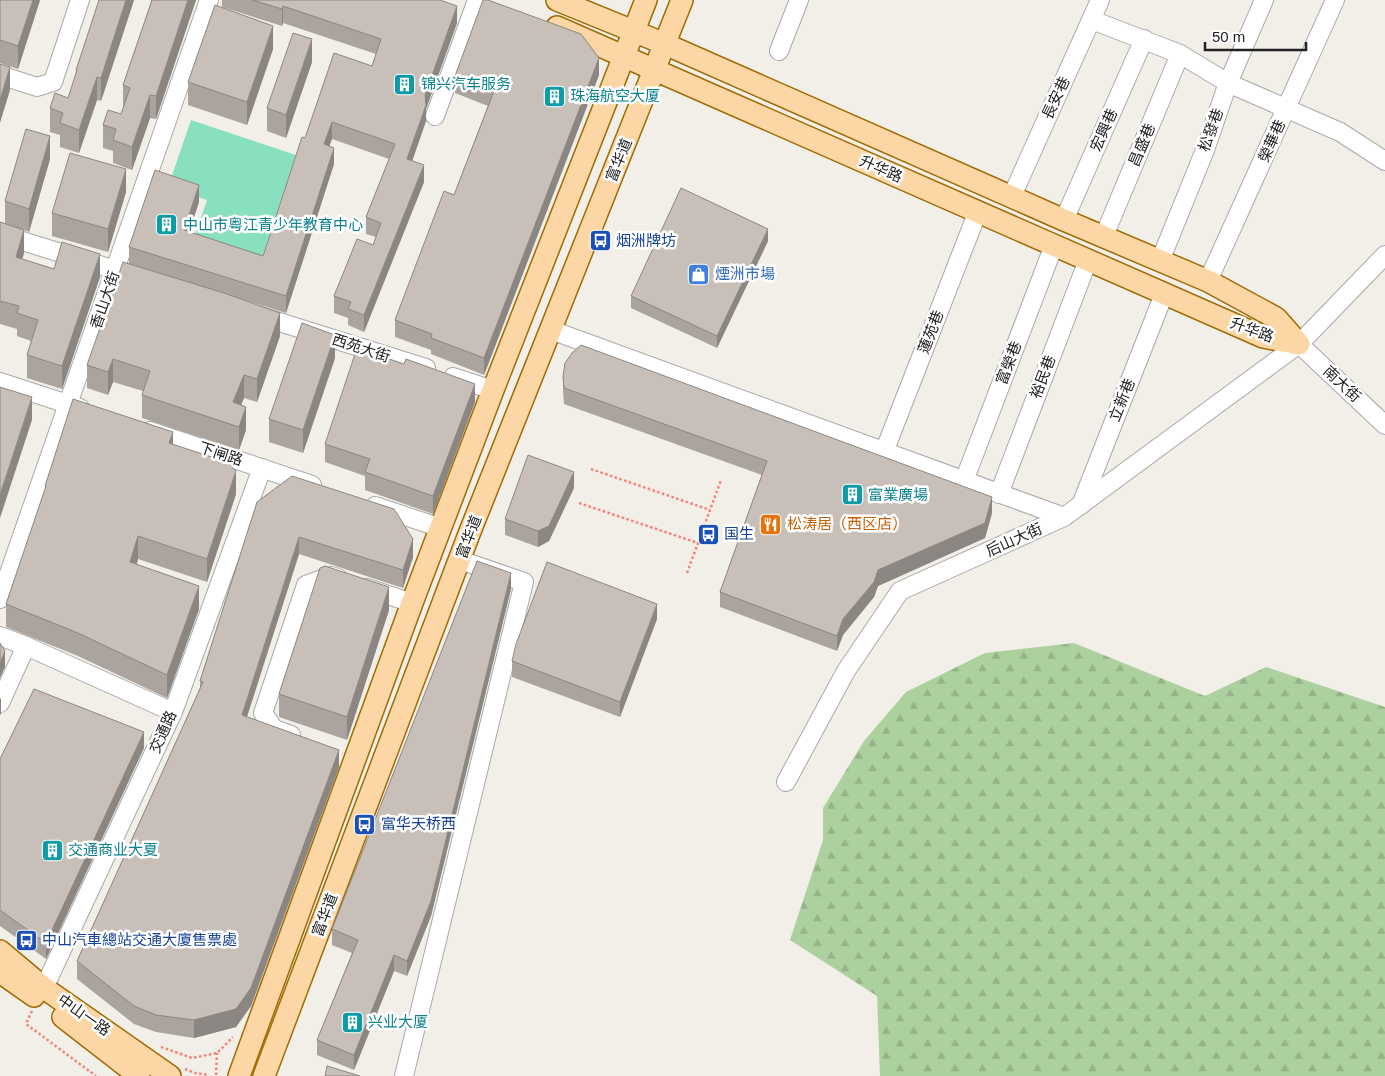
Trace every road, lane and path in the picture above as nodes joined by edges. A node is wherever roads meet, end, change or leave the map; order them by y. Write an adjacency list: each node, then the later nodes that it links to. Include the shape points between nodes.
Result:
1 (80, 0): 21 (street, via 53,82 37,87)
2 (209, 0): 35 (street, 香山大街)
3 (477, 0): 24 (street)
4 (557, 0): 14 (main road, 升华路)
5 (638, 0): 14 (street)
6 (646, 0): 14 (main road, 富华道)
7 (682, 0): 16 (main road, 富华道)
8 (800, 0): 17 (street)
9 (1100, 0): 12 (street, 長安巷)
10 (1264, 0): 22 (street, 松發巷)
11 (1335, 0): 23 (street, 榮華巷)
12 (1092, 20): 15 (street); 26 (street, 長安巷)
13 (541, 21): 19 (main road, 升华路)
14 (634, 30): 16 (main road, 升华路); 19 (main road, 富华道)
15 (1144, 39): 18 (street); 28 (street, 宏興巷)
16 (665, 44): 20 (main road, 富华道); 26 (main road, 升华路)
17 (779, 51)
18 (1180, 54): 22 (street); 30 (street, 昌盛巷)
19 (624, 56): 20 (main road, 升华路); 43 (main road, 富华道)
20 (655, 69): 27 (main road, 升华路); 40 (main road, 富华道)
21 (0, 75)
22 (1228, 83): 23 (street); 34 (street, 松發巷)
23 (1286, 108): 25 (street, via 1340,132); 37 (street, 榮華巷)
24 (435, 116)
25 (1385, 161)
26 (1012, 196): 28 (main road, 升华路)
27 (978, 212): 31 (main road, 升华路); 48 (street, 蓮苑巷)
28 (1064, 220): 30 (main road, 升华路)
29 (0, 234): 35 (street)
30 (1104, 236): 34 (main road, 升华路)
31 (1054, 245): 33 (main road, 升华路); 52 (street, 富榮巷)
32 (1385, 255): 41 (street, 后山大街)
33 (1088, 260): 38 (main road, 升华路); 54 (street, 裕民巷)
34 (1160, 260): 37 (main road, 升华路)
35 (115, 270): 36 (street); 44 (street, 香山大街)
36 (143, 279)
37 (1208, 281): 41 (main road, 升华路, via 1276,318)
38 (1164, 294): 41 (main road, 升华路, via 1263,337); 57 (street, 立新巷)
39 (238, 309): 43 (street, 西苑大街)
40 (551, 330): 48 (street); 62 (main road, 富华道)
41 (1298, 344): 46 (street, 南大街); 57 (street, 后山大街)
42 (0, 382): 44 (street)
43 (493, 390): 60 (main road, 富华道)
44 (68, 404): 45 (street); 64 (street, 香山大街)
45 (96, 414)
46 (1385, 425)
47 (133, 426): 49 (street, 下闸路)
48 (884, 452): 52 (street)
49 (262, 468): 53 (street, 下闸路); 69 (street, 交通路)
50 (591, 469): 58 (path)
51 (721, 480): 58 (path)
52 (964, 481): 54 (street)
53 (328, 490)
54 (999, 494): 59 (street)
55 (356, 499): 60 (street)
56 (579, 503): 61 (path)
57 (1080, 506): 59 (street, 后山大街)
58 (710, 510): 61 (path)
59 (1064, 517): 71 (street, 后山大街, via 900,591 846,671)
60 (441, 528): 65 (main road, 富华道)
61 (698, 543): 63 (path)
62 (460, 560): 84 (main road, 富华道); 85 (street, via 524,582)
63 (687, 573)
64 (0, 600)
65 (412, 603): 70 (street, via 331,576 306,585 263,714 274,729); 83 (main road, 富华道, via 347,754)
66 (0, 636): 67 (street)
67 (26, 646): 68 (street); 69 (street)
68 (0, 703)
69 (173, 712): 74 (street, 交通路)
70 (310, 742)
71 (786, 782)
72 (0, 951): 74 (main road, 中山一路)
73 (0, 972): 74 (main road, 中山一路)
74 (41, 993): 78 (path, via 26,1024); 79 (main road, 中山一路); 80 (main road, 中山一路)
75 (236, 1034): 77 (path)
76 (159, 1046): 77 (path, via 192,1058)
77 (217, 1053): 82 (path)
78 (96, 1076)
79 (139, 1076)
80 (170, 1076)
81 (209, 1076): 82 (path)
82 (217, 1076)
83 (239, 1076)
84 (264, 1076)
85 (404, 1076)

